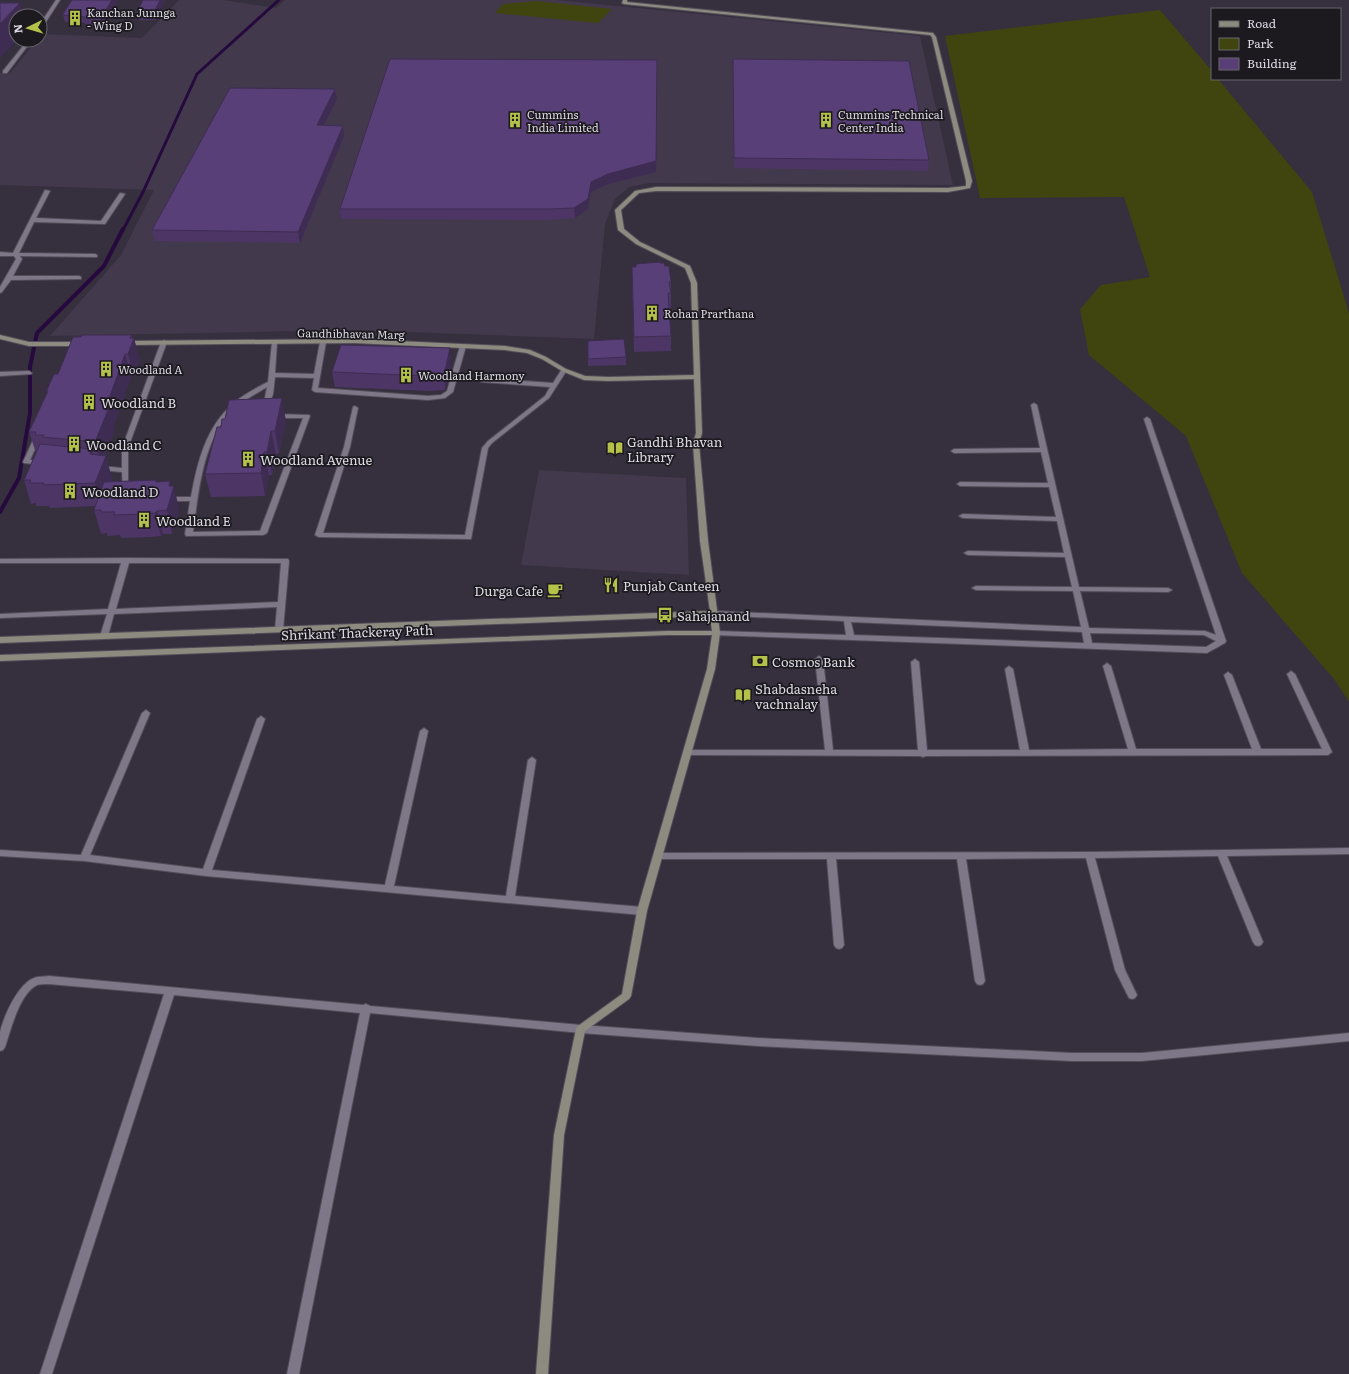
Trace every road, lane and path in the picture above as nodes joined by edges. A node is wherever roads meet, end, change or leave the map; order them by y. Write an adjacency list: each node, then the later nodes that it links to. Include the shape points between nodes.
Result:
1 (58, 0): 3 (street)
2 (624, 2): 29 (street, via 931,34 936,43 970,181 968,187 948,190 656,189 637,192 618,210 621,230 638,243 688,267 694,283)
3 (48, 13)
4 (24, 48): 5 (street)
5 (5, 72)
6 (47, 191): 8 (street)
7 (122, 194): 8 (street, via 103,223)
8 (33, 220): 10 (street)
9 (0, 254): 10 (street)
10 (15, 254): 11 (street); 12 (street, via 19,259)
11 (95, 256)
12 (9, 278): 13 (street); 14 (street)
13 (79, 278)
14 (0, 291)
15 (0, 337): 20 (street, via 29,344)
16 (164, 342): 18 (street, Gandhibhavan Marg); 19 (street, Gandhibhavan Marg); 41 (street, via 125,448)
17 (323, 342): 19 (street, Gandhibhavan Marg); 22 (street, Gandhibhavan Marg); 28 (street)
18 (117, 343)
19 (274, 343): 27 (street)
20 (78, 344): 21 (street); 23 (street)
21 (86, 344)
22 (464, 346): 24 (street, Gandhibhavan Marg, via 528,351); 28 (street, via 450,392 443,397 315,390)
23 (75, 351)
24 (564, 370): 29 (street, Gandhibhavan Marg, via 584,378); 32 (street)
25 (29, 373): 26 (street)
26 (0, 374)
27 (271, 375): 28 (street); 31 (street)
28 (317, 376)
29 (697, 377): 58 (street, via 699,433 696,444 704,541)
30 (481, 380): 32 (street)
31 (270, 383): 45 (street, via 233,406 221,421 208,444); 45 (street, via 264,416 307,416 264,533 188,534)
32 (554, 385): 34 (street, via 547,397 485,448 468,537 319,536 347,446)
33 (1034, 405): 37 (street)
34 (355, 408)
35 (1147, 419): 67 (street)
36 (39, 434): 39 (street, via 26,462)
37 (1044, 450): 38 (street); 43 (street)
38 (954, 451)
39 (49, 464)
40 (94, 468): 41 (street)
41 (124, 470): 44 (street)
42 (960, 484): 43 (street)
43 (1052, 485): 48 (street)
44 (125, 498)
45 (194, 499): 46 (street)
46 (163, 500)
47 (963, 516): 48 (street)
48 (1060, 519): 50 (street)
49 (968, 553): 50 (street)
50 (1069, 555): 54 (street)
51 (126, 560): 52 (street); 56 (street, via 285,561); 57 (street)
52 (0, 561)
53 (976, 588): 54 (street)
54 (1077, 589): 55 (street); 62 (street)
55 (1168, 590)
56 (282, 604): 57 (street); 61 (street)
57 (111, 612): 59 (street); 64 (street)
58 (714, 613): 60 (street); 61 (street, Shrikant Thackeray Path); 63 (street)
59 (0, 616)
60 (847, 619): 62 (street); 65 (street)
61 (279, 630): 64 (street, Shrikant Thackeray Path)
62 (1086, 630): 67 (street, via 1205,633); 68 (street)
63 (716, 633): 65 (street); 69 (street, Shrikant Thackeray Path); 79 (street, via 711,669)
64 (104, 636): 66 (street, Shrikant Thackeray Path)
65 (850, 637): 68 (street)
66 (0, 640)
67 (1222, 641): 68 (street, via 1207,650)
68 (1089, 646)
69 (0, 658)
70 (819, 659): 80 (street)
71 (915, 662): 83 (street)
72 (1107, 666): 81 (street)
73 (1009, 669): 84 (street)
74 (1291, 674): 82 (street, via 1328,752)
75 (1228, 675): 82 (street)
76 (146, 713): 93 (street)
77 (261, 719): 94 (street)
78 (424, 731): 95 (street)
79 (687, 753): 80 (street); 91 (street)
80 (829, 753): 83 (street)
81 (1134, 753): 82 (street); 84 (street)
82 (1258, 753)
83 (923, 754): 84 (street)
84 (1025, 754)
85 (532, 760): 96 (street)
86 (1349, 851): 87 (street)
87 (1221, 852): 90 (street); 98 (street)
88 (0, 853): 93 (street)
89 (961, 855): 90 (street); 92 (street); 100 (street)
90 (1090, 855): 102 (street, via 1120,970)
91 (658, 856): 92 (street); 97 (street)
92 (831, 856): 99 (street)
93 (84, 858): 94 (street)
94 (206, 872): 95 (street)
95 (389, 889): 96 (street)
96 (510, 899): 97 (street)
97 (642, 911): 104 (street, via 626,996)
98 (1258, 942)
99 (839, 945)
100 (980, 981)
101 (170, 992): 103 (street); 106 (street, via 49,980 36,981 25,989 18,1001); 107 (street)
102 (1132, 996)
103 (366, 1008): 104 (street); 108 (street)
104 (582, 1029): 105 (street, via 758,1042 1072,1057 1142,1057); 109 (street, via 559,1135)
105 (1349, 1037)
106 (0, 1046)
107 (46, 1374)
108 (293, 1374)
109 (542, 1374)

